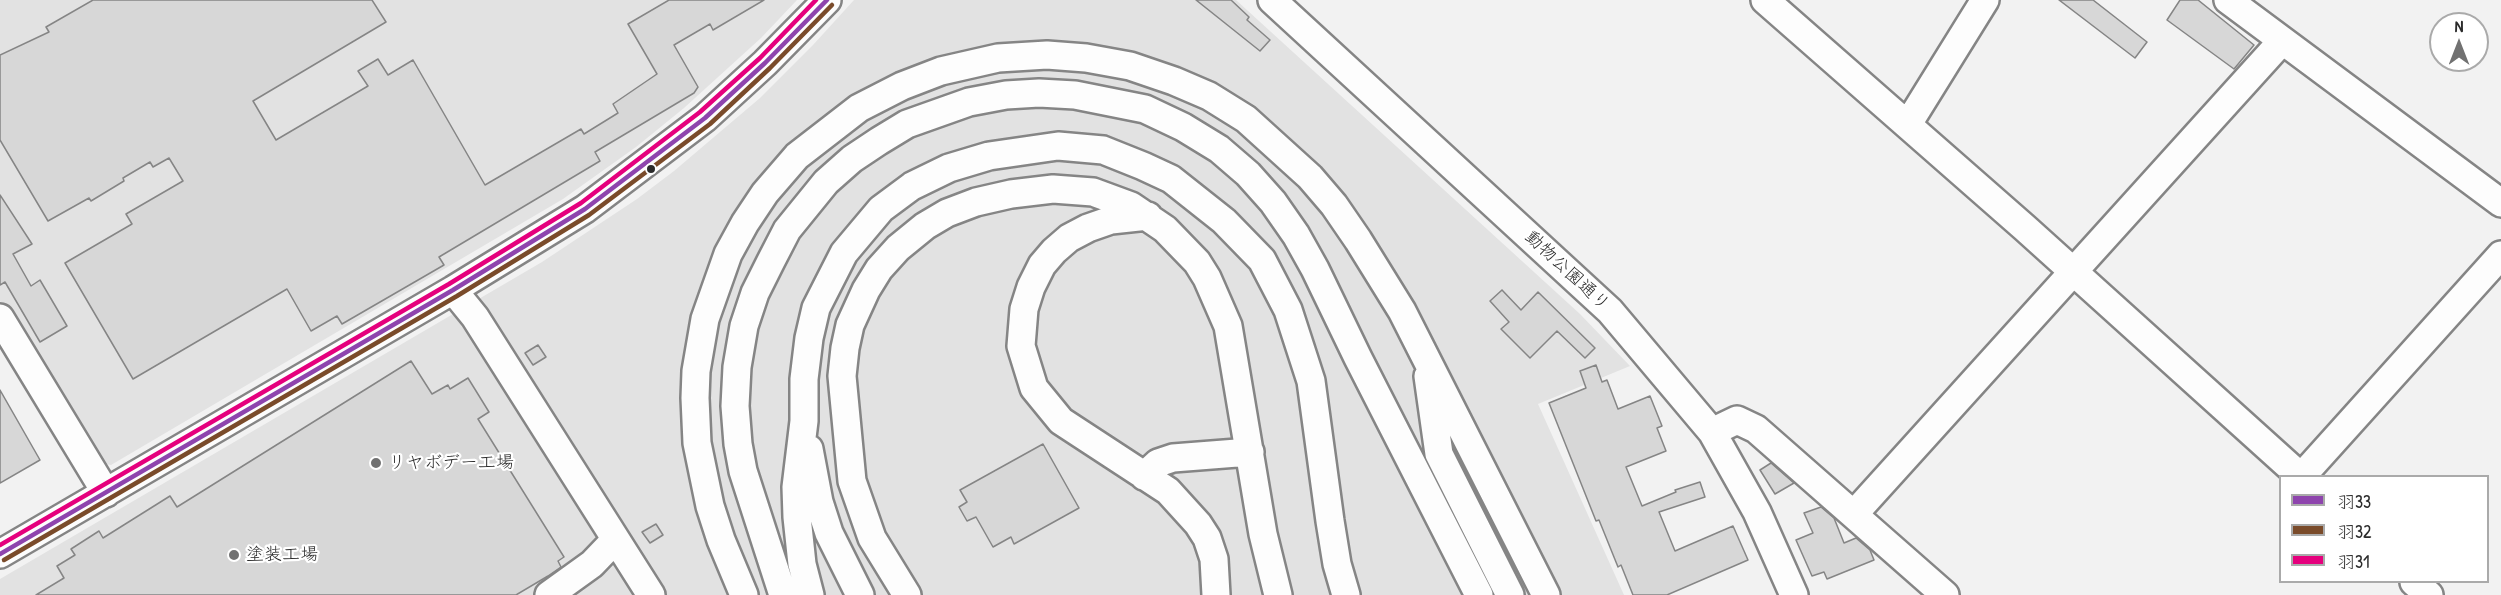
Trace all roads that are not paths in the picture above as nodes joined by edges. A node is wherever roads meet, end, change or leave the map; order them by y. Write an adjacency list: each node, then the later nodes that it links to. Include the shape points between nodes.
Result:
1 (827, 0): 12 (street, via 765,63 670,147 585,209)
2 (1272, 0): 16 (street, 動物公園通り, via 1610,311)
3 (1765, 0): 7 (street)
4 (1985, 0): 7 (street)
5 (2228, 0): 6 (street)
6 (2282, 41): 8 (street); 11 (street)
7 (1908, 124): 11 (street)
8 (2501, 203)
9 (1148, 216): 17 (street, via 1197,262 1222,310 1235,358); 20 (street, via 1111,220 1088,228 1053,251 1030,287 1022,346 1034,388 1053,413 1080,436); 32 (street, via 1112,198 1075,189 1033,190 976,202 947,213 912,236 879,269 850,325 844,348 843,396 852,481 865,522)
10 (2501, 255): 19 (street)
11 (2074, 273): 18 (street); 22 (street)
12 (453, 290): 21 (street); 23 (street, via 475,317)
13 (0, 318): 21 (street)
14 (1425, 354): 28 (street, via 1380,273 1334,205 1276,145 1246,119 1209,96 1130,66 1086,58 998,58 941,71 859,108 797,156 745,223 715,287 696,371 697,443 710,506); 37 (street, via 1439,454); 38 (street)
15 (804, 421): 30 (street, via 796,488 802,564); 31 (street, via 819,502 829,533); 35 (street, via 804,380 816,308 844,253 881,209 912,186 949,168 989,156 1058,146 1103,150 1152,170 1198,199 1242,237 1277,285 1311,381 1337,564)
16 (1712, 432): 22 (street, via 1737,420 1756,429); 39 (street, 動物公園通り, via 1756,512)
17 (1250, 452): 20 (street, via 1166,459); 34 (street)
18 (2299, 475)
19 (2303, 475)
20 (1144, 476): 33 (street, via 1183,505 1208,538 1214,559)
21 (106, 493): 24 (street)
22 (1854, 514): 40 (street)
23 (615, 540): 26 (street, via 592,564); 27 (street)
24 (0, 554)
25 (2415, 583): 41 (street)
26 (549, 595)
27 (651, 595)
28 (744, 595)
29 (783, 595): 36 (street, via 743,471 735,406 744,326 771,261 787,230 811,199 852,159 879,141 907,124 969,102 1039,93 1075,95 1145,109 1183,126 1219,149 1273,202 1315,269)
30 (810, 595)
31 (860, 595)
32 (907, 595)
33 (1216, 595)
34 (1278, 595)
35 (1346, 595)
36 (1479, 595)
37 (1510, 595)
38 (1546, 595)
39 (1794, 595)
40 (1945, 595)
41 (2429, 595)

